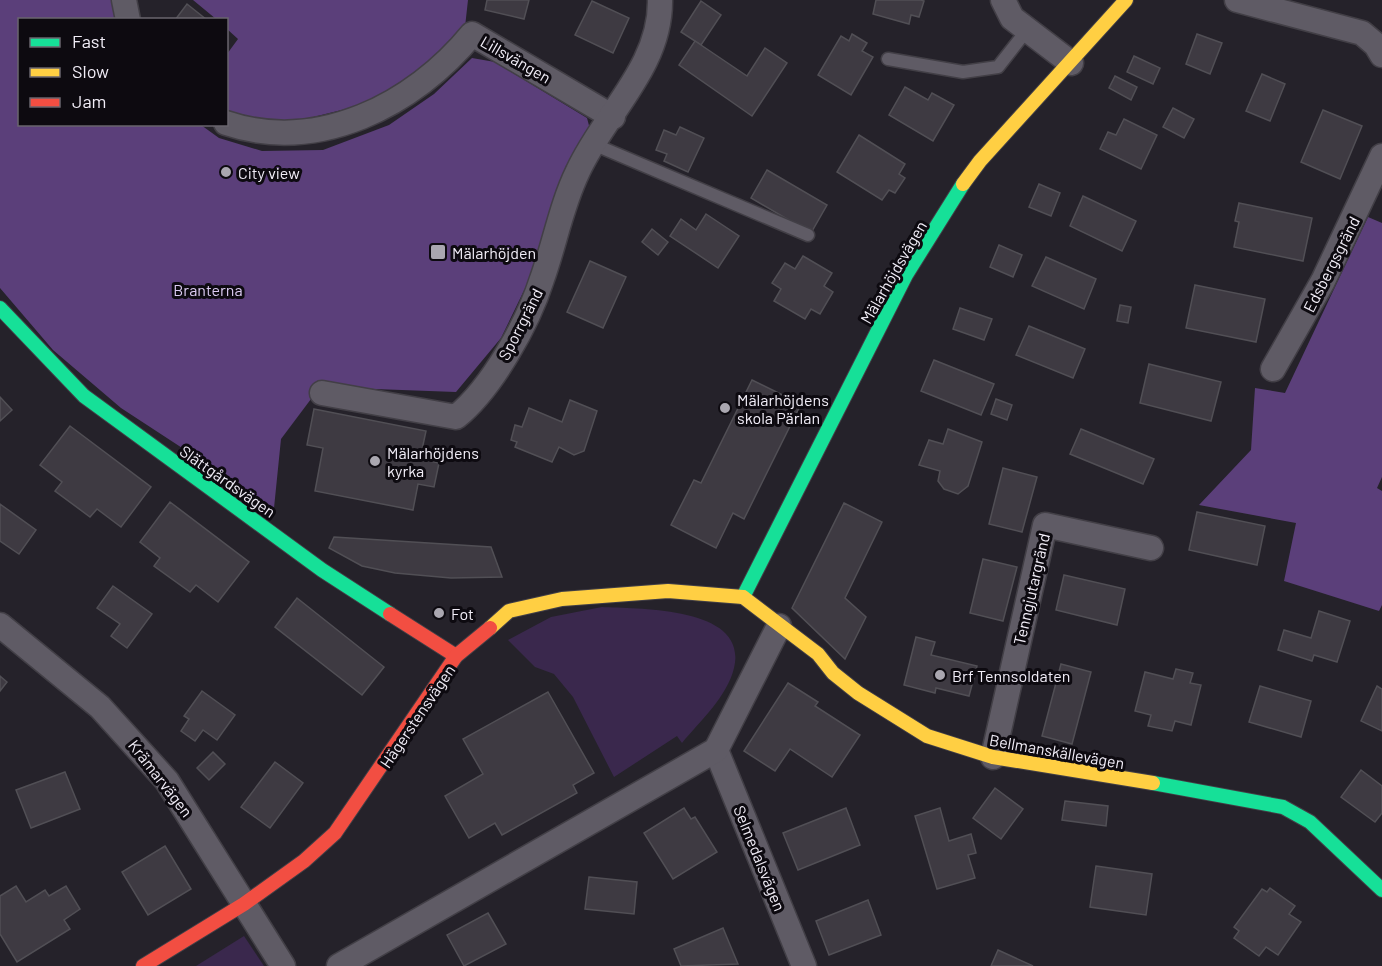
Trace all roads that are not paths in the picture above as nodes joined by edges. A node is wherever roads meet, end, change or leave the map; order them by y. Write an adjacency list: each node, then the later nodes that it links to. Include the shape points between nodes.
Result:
1 (124, 0): 6 (street)
2 (660, 0): 11 (street, Sporrgränd, via 659,20 643,65)
3 (1003, 0): 7 (street, via 1012,18)
4 (1126, 0): 10 (street, Mälarhöjdsvägen)
5 (1237, 0): 8 (street, via 1362,33)
6 (128, 18)
7 (1027, 30): 9 (lane, via 998,67 963,72); 10 (street)
8 (1382, 55)
9 (888, 59)
10 (1071, 63): 20 (street, Mälarhöjdsvägen, via 980,161 906,275)
11 (613, 117): 12 (street, Lillsvängen, via 472,34 428,81 356,119 309,132 277,134); 13 (street, Sporrgränd)
12 (228, 124)
13 (593, 144): 15 (lane); 18 (street, Sporrgränd, via 562,210 528,314 468,407 456,417)
14 (1382, 156): 17 (street, Edsbergsgränd, via 1323,281)
15 (808, 236)
16 (0, 308): 23 (street, Slättgårdsvägen, via 84,396 322,570)
17 (1273, 369)
18 (322, 393)
19 (1151, 548): 25 (street, Tenngjutargränd, via 1045,525)
20 (743, 597): 22 (street, Bellmanskällevägen); 23 (street, Hägerstensvägen, via 668,591 562,599 509,611)
21 (0, 625): 27 (street, Krämarvägen, via 70,680 121,728 186,808)
22 (779, 626): 24 (street); 25 (street, Bellmanskällevägen, via 818,654 833,673 858,693 906,725 954,747)
23 (456, 656): 27 (street, Hägerstensvägen, via 335,833 304,861)
24 (716, 750): 30 (street); 31 (street, Selmedalsvägen)
25 (993, 758): 26 (street, Bellmanskällevägen, via 1283,807 1310,822)
26 (1382, 890)
27 (244, 904): 28 (street, Hägerstensvägen); 29 (street, Krämarvägen)
28 (143, 966)
29 (283, 966)
30 (339, 966)
31 (804, 966)

